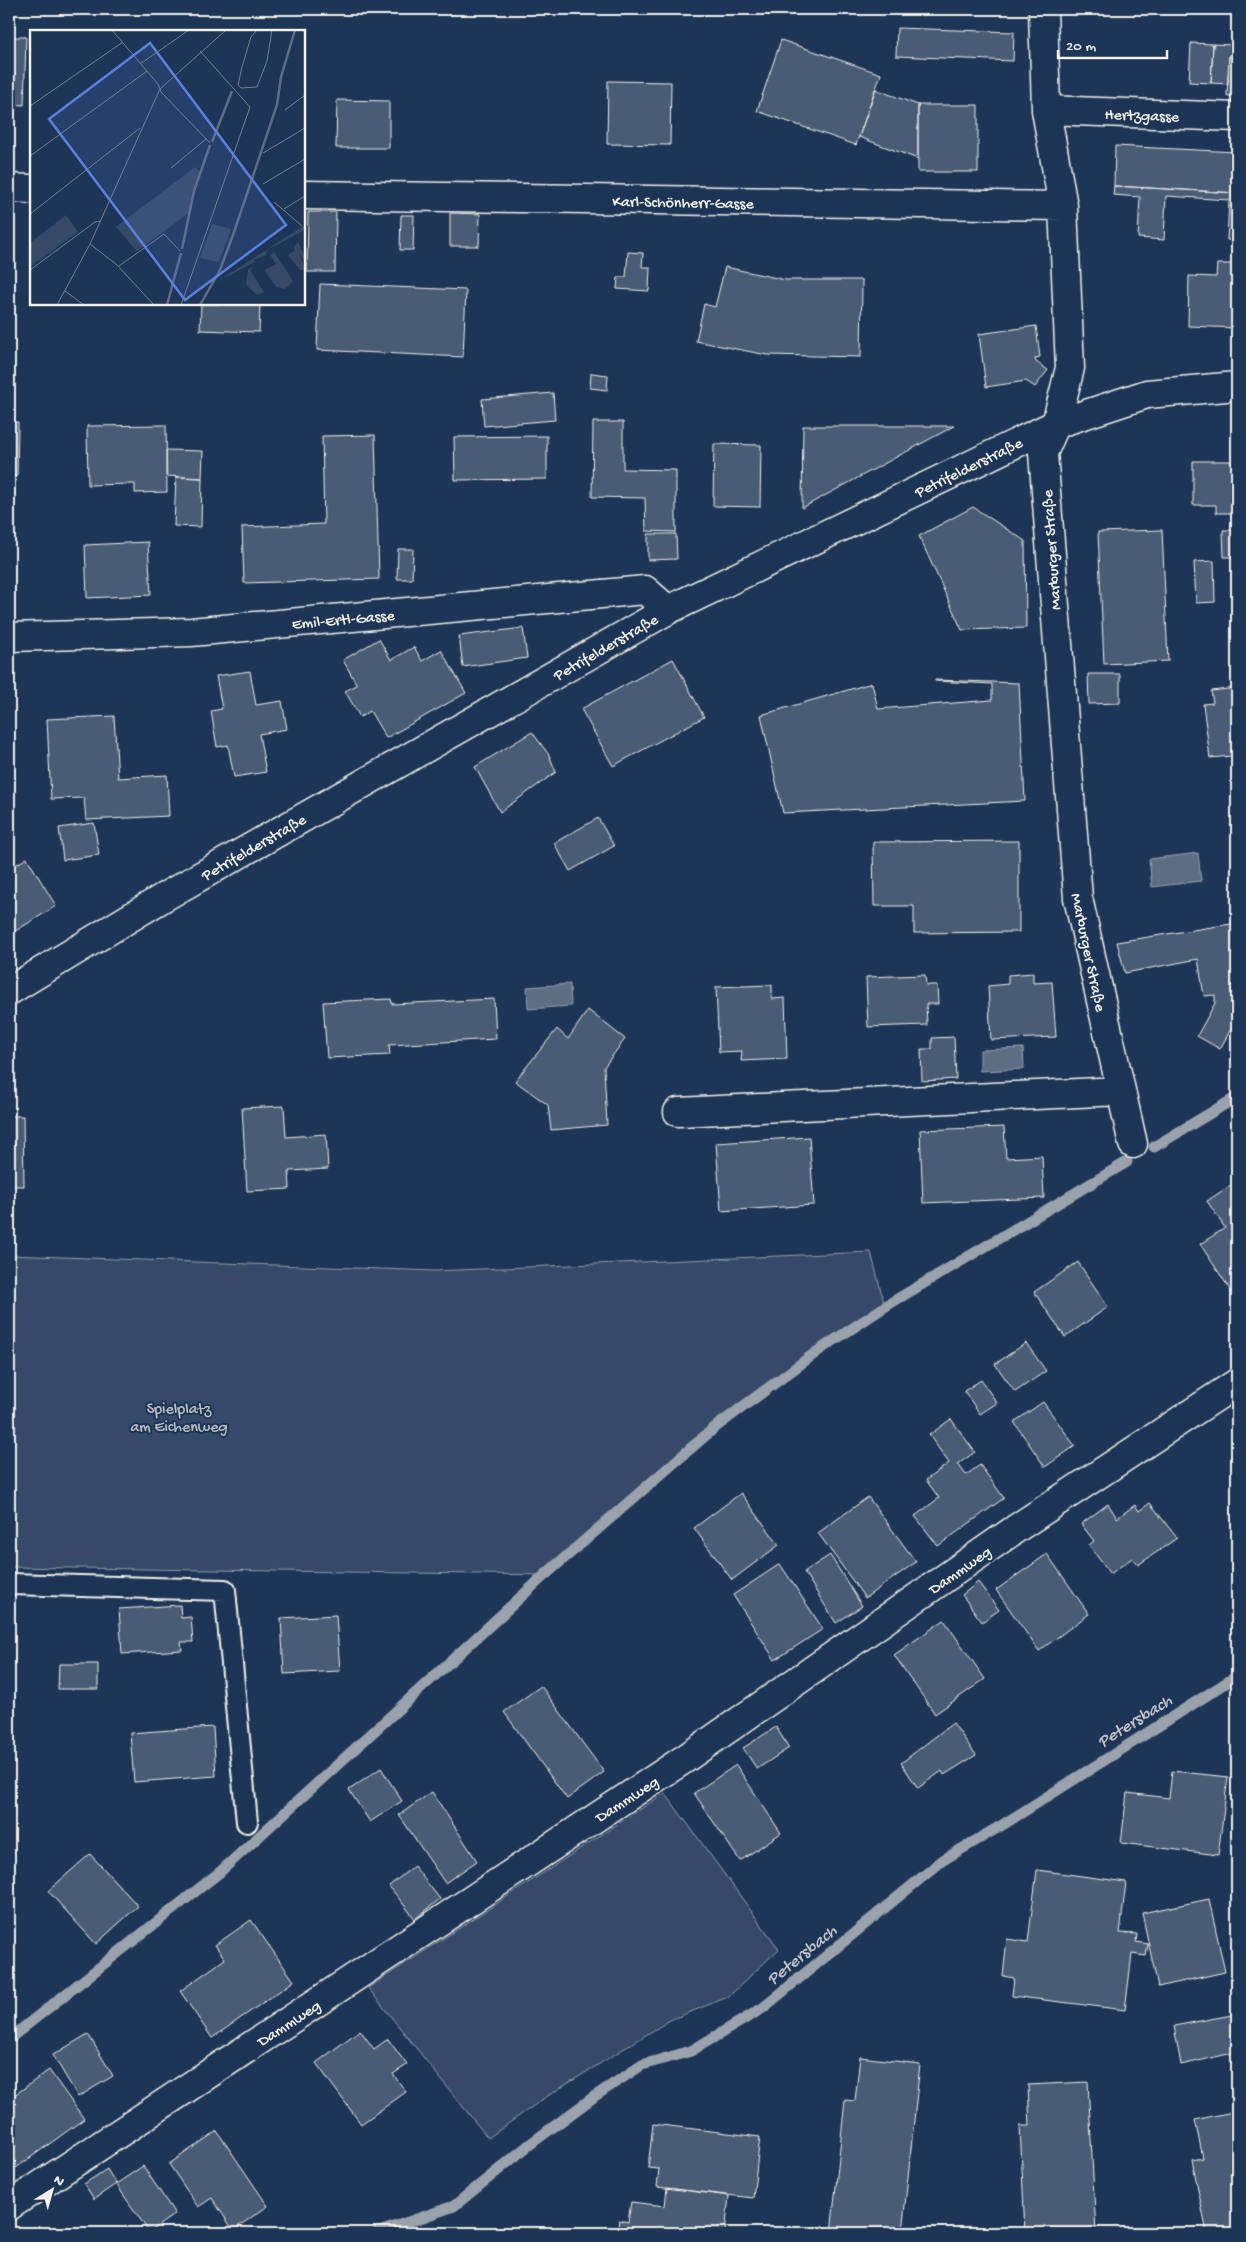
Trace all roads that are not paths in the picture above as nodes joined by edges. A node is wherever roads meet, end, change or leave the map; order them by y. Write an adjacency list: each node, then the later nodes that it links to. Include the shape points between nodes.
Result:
1 (1043, 9): 2 (street, Marburger Straße)
2 (1046, 110): 3 (street, Hertzgasse); 7 (street, Marburger Straße)
3 (1237, 117)
4 (9, 188): 5 (street)
5 (30, 189)
6 (305, 195): 7 (street, Karl-Schönherr-Gasse)
7 (1063, 206): 9 (street, Marburger Straße, via 1070,368)
8 (1237, 386): 9 (street, Petrifelderstraße, via 1147,394)
9 (1056, 424): 10 (street, Petrifelderstraße); 13 (street, Marburger Straße, via 1043,453 1078,898)
10 (668, 610): 11 (street, Emil-Ertl-Gasse, via 645,590 191,632); 12 (street, Petrifelderstraße, via 164,897)
11 (9, 637)
12 (9, 991)
13 (1120, 1091): 14 (street); 15 (street, Marburger Straße)
14 (678, 1112)
15 (1133, 1144)
16 (1237, 1383): 19 (street, Dammweg, via 1018,1528 686,1758)
17 (9, 1584): 18 (lane, via 225,1590)
18 (247, 1822)
19 (9, 2206)

